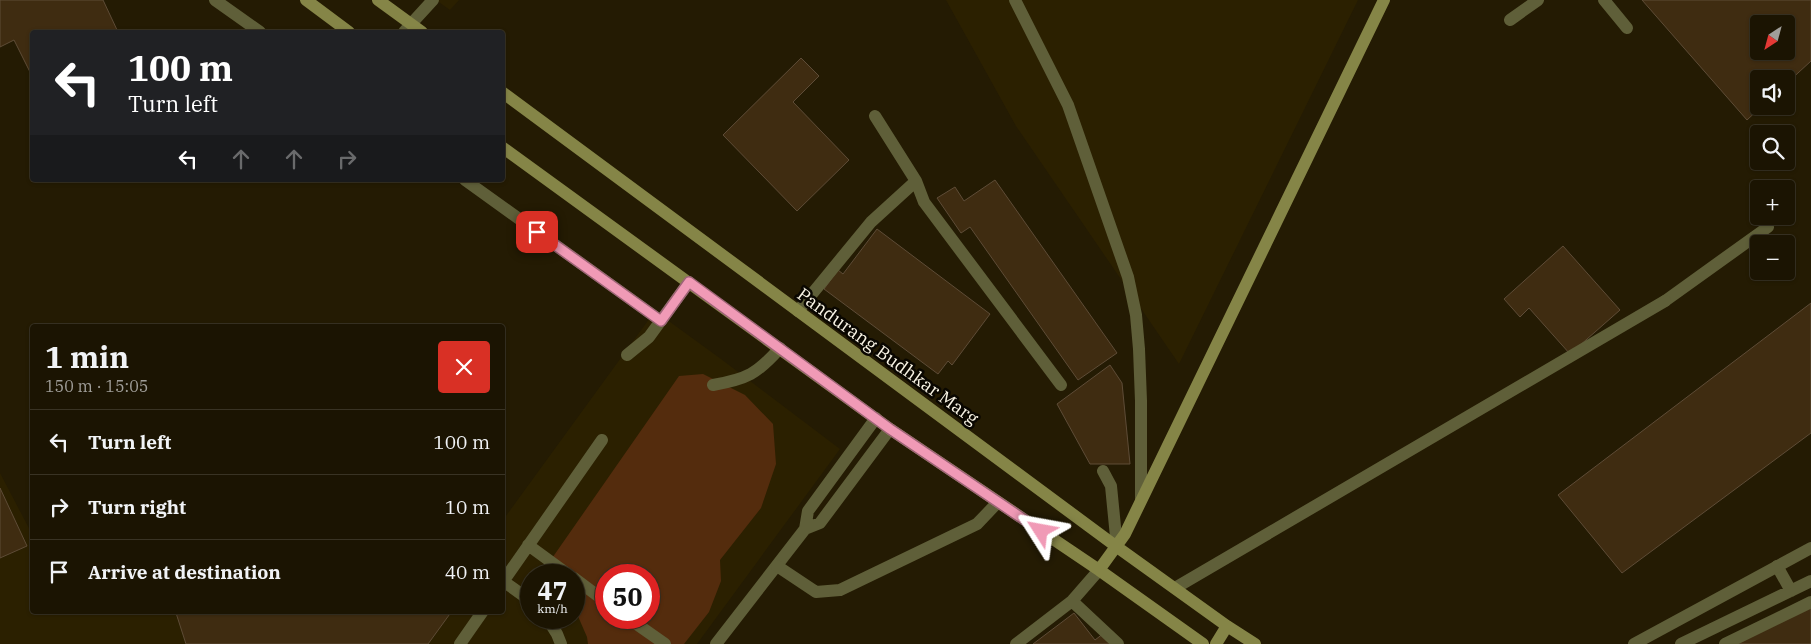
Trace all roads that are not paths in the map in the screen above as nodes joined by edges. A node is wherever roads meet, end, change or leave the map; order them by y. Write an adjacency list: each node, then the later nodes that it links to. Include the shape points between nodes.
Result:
1 (214, 0): 12 (street)
2 (306, 0): 13 (main road)
3 (378, 0): 10 (main road)
4 (432, 0): 10 (street)
5 (1015, 0): 31 (street, via 1068,105 1128,277 1139,349)
6 (1384, 0): 31 (main road)
7 (1538, 0): 9 (street)
8 (1604, 0): 11 (street)
9 (1510, 20)
10 (407, 28)
11 (1627, 28)
12 (257, 30)
13 (346, 30)
14 (505, 94): 21 (main road, Pandurang Budhkar Marg)
15 (875, 116): 17 (street)
16 (505, 150): 20 (main road)
17 (916, 181): 21 (street, via 871,222); 26 (street, via 924,202)
18 (478, 184): 22 (street)
19 (1768, 227): 44 (street, via 1665,301)
20 (689, 282): 22 (street); 23 (main road)
21 (798, 311): 35 (main road, Pandurang Budhkar Marg)
22 (661, 321): 24 (street, via 649,337)
23 (780, 348): 25 (street, via 764,366 749,376); 27 (main road)
24 (627, 355)
25 (713, 385)
26 (1061, 385)
27 (876, 418): 28 (main road); 33 (street, via 808,512)
28 (890, 429): 32 (main road); 33 (street, via 820,523)
29 (602, 440): 34 (street)
30 (1103, 471): 35 (street, via 1111,486)
31 (1141, 499): 35 (main road)
32 (998, 502): 38 (street, via 977,524 840,590 816,592); 40 (main road)
33 (805, 529): 38 (street)
34 (528, 545): 37 (street); 41 (street)
35 (1117, 547): 40 (main road); 44 (main road, Pandurang Budhkar Marg)
36 (1811, 548): 39 (street)
37 (554, 564)
38 (776, 566): 56 (street)
39 (1778, 566): 45 (street); 62 (street)
40 (1099, 570): 47 (street); 59 (main road)
41 (505, 579)
42 (1811, 581): 45 (street)
43 (505, 583): 46 (street)
44 (1175, 588): 50 (main road, Pandurang Budhkar Marg)
45 (1791, 591): 63 (street)
46 (520, 594)
47 (1072, 601): 57 (street); 58 (street)
48 (1811, 602): 64 (street)
49 (481, 614): 53 (street)
50 (1227, 626): 60 (main road); 61 (main road, Pandurang Budhkar Marg)
51 (554, 629): 54 (street)
52 (644, 629): 55 (street)
53 (460, 644)
54 (560, 644)
55 (665, 644)
56 (716, 644)
57 (1016, 644)
58 (1118, 644)
59 (1203, 644)
60 (1216, 644)
61 (1255, 644)
62 (1634, 644)
63 (1681, 644)
64 (1725, 644)

